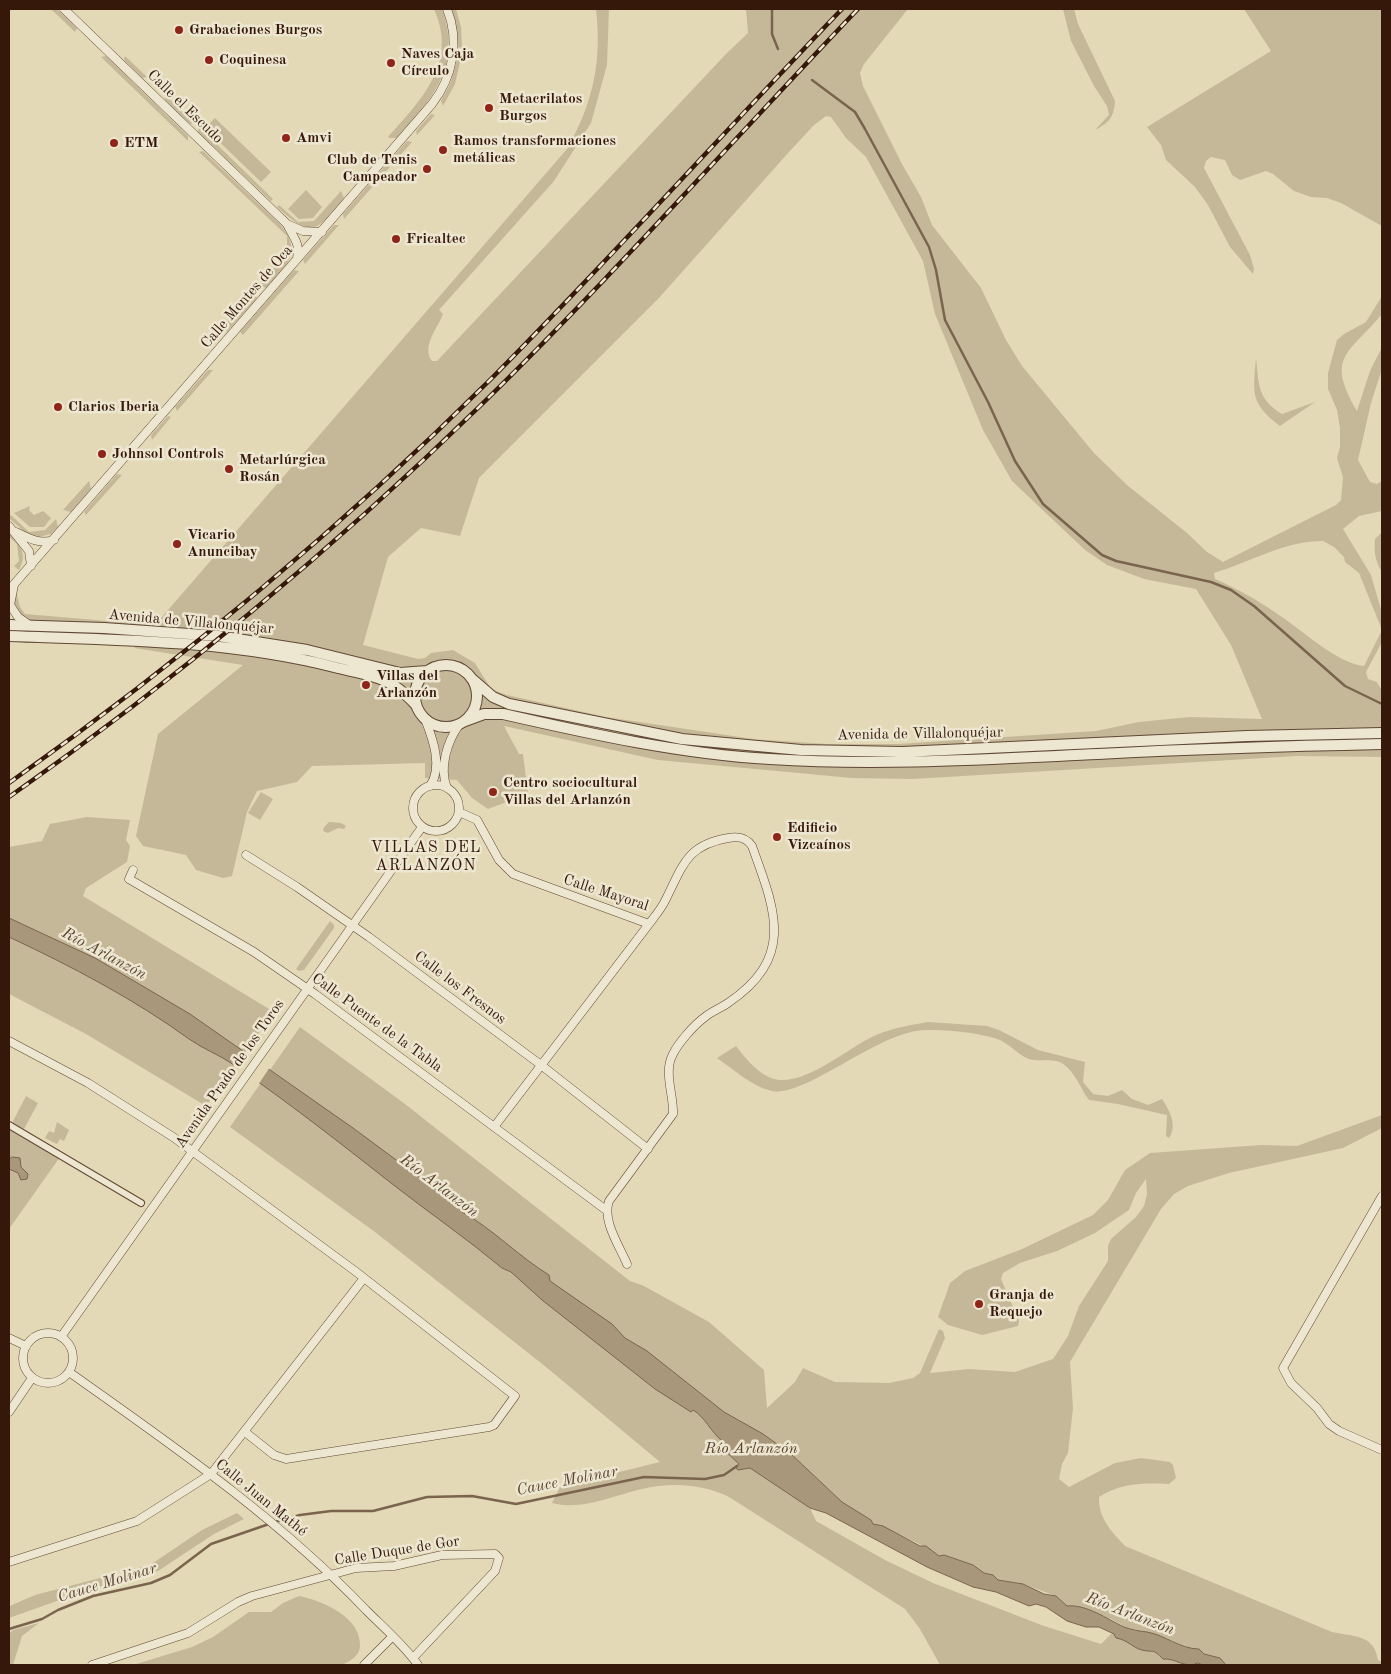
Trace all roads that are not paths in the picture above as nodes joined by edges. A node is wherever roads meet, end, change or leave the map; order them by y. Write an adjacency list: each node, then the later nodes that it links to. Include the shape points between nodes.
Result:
1 (64, 9): 3 (street, Calle el Escudo)
2 (447, 9): 4 (street, Calle Montes de Oca, via 452,26 453,58 442,90 422,118)
3 (287, 224): 4 (street, Calle el Escudo, via 303,231); 5 (street, Calle el Escudo, via 298,244)
4 (322, 232): 5 (street, Calle Montes de Oca)
5 (296, 260): 7 (street, Calle Montes de Oca)
6 (12, 528): 7 (street, via 36,541); 8 (street, via 29,551)
7 (54, 540): 8 (street, Calle Montes de Oca)
8 (31, 566): 9 (street, Calle Montes de Oca)
9 (12, 587): 11 (street, Calle Montes de Oca, via 12,610)
10 (9, 625): 11 (street, Avenida de Villalonquéjar)
11 (32, 626): 13 (street, Avenida de Villalonquéjar, via 227,637 307,650 400,673)
12 (9, 636): 15 (street, Avenida de Villalonquéjar, via 188,645 283,656 386,682)
13 (427, 671): 14 (street, via 455,666); 15 (street, via 416,686)
14 (471, 678): 17 (street, via 477,696 472,714); 18 (street, Avenida de Villalonquéjar, via 492,697 509,704 674,737 784,750 902,752)
15 (416, 705): 16 (street)
16 (425, 719): 17 (street, via 441,727); 20 (street, via 435,750 434,777)
17 (462, 723): 19 (street, Avenida de Villalonquéjar, via 484,714 503,714 711,754 857,763); 21 (street, via 447,748)
18 (1382, 733)
19 (1382, 744)
20 (430, 786): 21 (street); 23 (street, via 418,794 413,807 416,821)
21 (447, 788): 22 (street, via 457,798)
22 (459, 812): 23 (street, via 448,828 434,831); 26 (street, Calle Mayoral, via 477,820 499,860 513,874)
23 (422, 827): 27 (street, Avenida Prado de los Toros)
24 (245, 866): 27 (street, Calle los Fresnos, via 248,857)
25 (133, 870): 28 (street, Calle Puente de la Tabla, via 129,879 237,942)
26 (649, 924): 30 (street); 33 (street, Calle Mayoral, via 665,901 685,860 695,850 714,840 735,837 750,842 772,901 775,924 772,952 748,986 700,1021 673,1054 670,1076 674,1114)
27 (352, 925): 28 (street, Avenida Prado de los Toros); 30 (street, Calle los Fresnos)
28 (307, 989): 32 (street, Calle Puente de la Tabla); 34 (street, Avenida Prado de los Toros)
29 (9, 1041): 34 (street, via 88,1083)
30 (541, 1065): 32 (street); 33 (street, Calle los Fresnos)
31 (9, 1125): 36 (street)
32 (494, 1127): 37 (street, Calle Puente de la Tabla)
33 (648, 1149): 37 (street, Calle Mayoral, via 609,1201)
34 (192, 1152): 39 (street); 40 (street, Avenida Prado de los Toros)
35 (1382, 1196): 47 (street, via 1283,1368 1291,1384 1318,1408 1329,1424)
36 (140, 1203)
37 (606, 1210): 38 (street)
38 (627, 1264)
39 (364, 1278): 46 (street); 46 (street, via 514,1394 494,1425 286,1459 274,1455)
40 (61, 1337): 42 (street, via 44,1334 33,1338); 43 (street, via 73,1357)
41 (9, 1338): 42 (street)
42 (26, 1346): 44 (street, via 24,1367)
43 (69, 1372): 44 (street, via 63,1378 48,1383); 48 (street, Calle Juan Mathé)
44 (32, 1378): 45 (street)
45 (9, 1412)
46 (244, 1432): 48 (street)
47 (1382, 1450)
48 (211, 1474): 49 (street, via 137,1521); 50 (street, Calle Juan Mathé)
49 (9, 1562)
50 (331, 1575): 51 (street, Calle Juan Mathé); 52 (street, Calle Duque de Gor, via 442,1555 489,1554 499,1558 495,1571); 53 (street, Calle Duque de Gor, via 252,1596 188,1633)
51 (392, 1637): 52 (street, Calle Juan Mathé); 54 (street)
52 (416, 1662)
53 (92, 1665)
54 (364, 1665)

